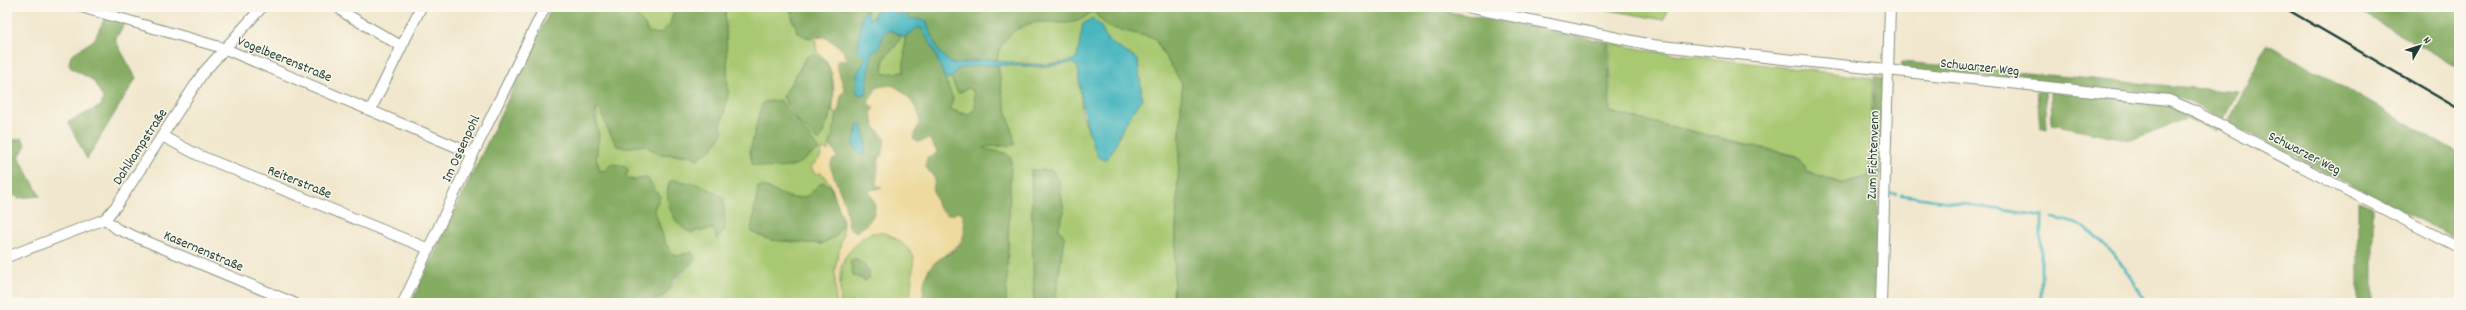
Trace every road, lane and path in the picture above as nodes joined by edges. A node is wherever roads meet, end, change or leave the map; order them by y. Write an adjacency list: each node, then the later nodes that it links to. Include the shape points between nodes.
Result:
1 (80, 7): 9 (street, Vogelbeerenstraße)
2 (262, 7): 9 (street, Dahlkampstraße)
3 (338, 7): 8 (street)
4 (421, 7): 8 (street)
5 (545, 7): 13 (street, Im Ossenpohl)
6 (1467, 7): 10 (street, Schwarzer Weg, via 1652,45)
7 (1890, 7): 10 (street, Zum Fichtenvenn)
8 (401, 46): 11 (street)
9 (223, 48): 11 (street, Vogelbeerenstraße); 12 (street, Dahlkampstraße, via 203,73)
10 (1889, 71): 15 (street, Schwarzer Weg, via 2169,100); 20 (street, Zum Fichtenvenn)
11 (371, 109): 13 (street, Vogelbeerenstraße)
12 (162, 136): 14 (street, Dahlkampstraße, via 117,205); 16 (street, Reiterstraße, via 198,155)
13 (473, 154): 16 (street, Im Ossenpohl)
14 (104, 219): 17 (street, Dahlkampstraße); 18 (street, Kasernenstraße, via 117,229)
15 (2459, 248)
16 (429, 249): 19 (street, Im Ossenpohl)
17 (7, 257)
18 (294, 303)
19 (404, 303)
20 (1881, 303)

